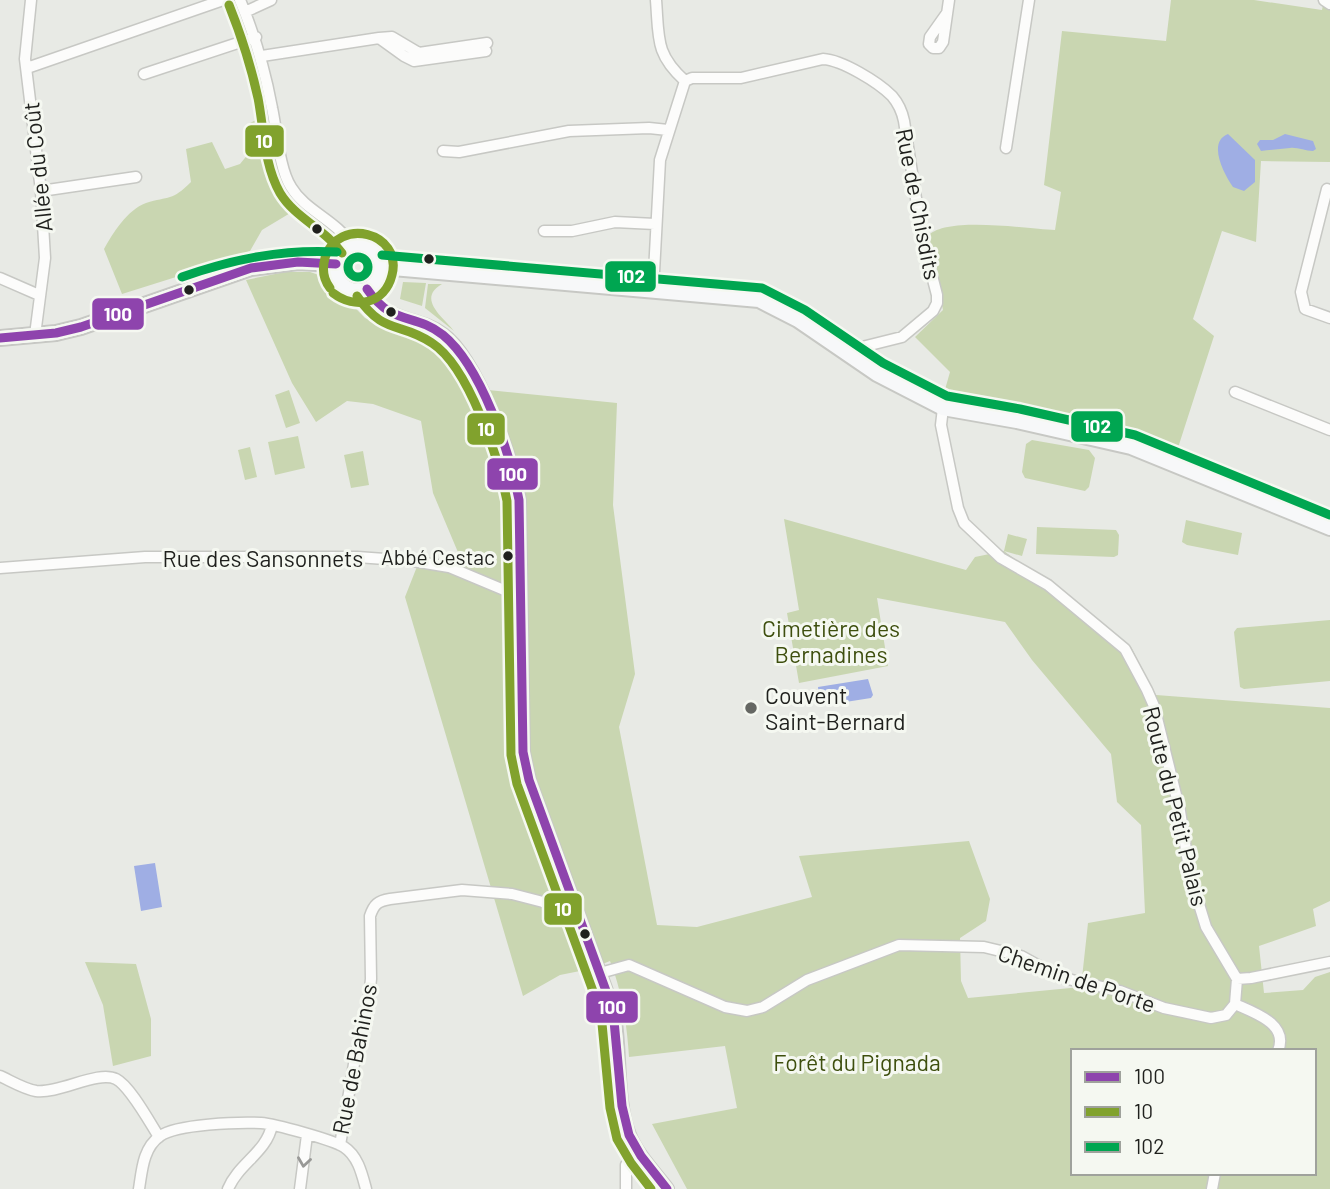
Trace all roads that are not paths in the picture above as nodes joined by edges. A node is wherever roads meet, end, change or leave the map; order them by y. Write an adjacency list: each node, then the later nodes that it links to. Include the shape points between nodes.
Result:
1 (31, 0): 15 (street, Allée du Coût)
2 (223, 0): 15 (street)
3 (240, 0): 10 (street)
4 (271, 0): 10 (street)
5 (656, 0): 17 (street, via 659,47)
6 (949, 0): 11 (street)
7 (1029, 0): 19 (street)
8 (1324, 0): 9 (street)
9 (1330, 4)
10 (245, 12): 12 (street)
11 (947, 13)
12 (256, 37): 14 (street); 16 (street)
13 (487, 47): 14 (street, via 414,61 379,38)
14 (262, 57): 26 (street, via 290,187 345,233)
15 (27, 68): 23 (street, Allée du Coût)
16 (144, 74)
17 (685, 80): 18 (street); 36 (street, Rue de Chisdits, via 741,78 832,60 885,89 898,104 937,303 902,337 866,346)
18 (668, 130): 20 (street, via 569,131); 24 (street, via 660,160)
19 (1006, 148)
20 (443, 151)
21 (136, 177): 23 (street)
22 (1326, 189): 33 (street, via 1301,292 1305,309)
23 (41, 191): 32 (street, Allée du Coût, via 45,258)
24 (655, 224): 25 (street, via 615,222 572,231); 31 (street)
25 (544, 231)
26 (352, 246): 27 (main road, via 341,252); 28 (main road, via 372,249)
27 (336, 264): 30 (main road, via 341,283 353,290); 34 (main road, via 298,262 251,268 81,327)
28 (381, 267): 30 (main road, via 377,280); 31 (main road)
29 (0, 278): 32 (street)
30 (367, 289): 42 (street, via 383,311 443,335 471,369 517,487)
31 (653, 290): 36 (main road, via 759,300)
32 (39, 295): 34 (street, Allée du Coût)
33 (1330, 318)
34 (35, 335): 35 (main road)
35 (0, 338)
36 (850, 356): 38 (main road)
37 (1235, 392): 39 (street)
38 (943, 408): 40 (main road, via 1131,447); 46 (street, Route du Petit Palais, via 941,425 964,523 993,552 1048,585 1125,649 1147,690 1180,811 1189,875 1206,927)
39 (1330, 430)
40 (1330, 528)
41 (0, 568): 42 (street, Rue des Sansonnets, via 145,557 356,557 449,567)
42 (521, 593): 43 (street, via 523,752 529,780)
43 (581, 919): 45 (street); 53 (street, Rue de Bahinos, via 512,894 462,890 379,901 370,916 368,1006)
44 (1330, 962): 46 (street)
45 (600, 972): 47 (street, Chemin de Porte, via 629,965 725,1007 747,1011 763,1007 807,980 898,946 984,947 1021,956 1059,977 1121,991 1164,1008 1211,1018 1226,1015); 54 (street, via 616,1025 624,1116)
46 (1237, 979): 47 (street)
47 (1235, 1004): 48 (street, via 1278,1030)
48 (1279, 1049)
49 (0, 1076): 52 (street, via 35,1091 114,1078)
50 (272, 1125): 51 (street, Rue de Bahinos); 52 (street, Rue de Bahinos, via 180,1128); 56 (street, via 263,1146 241,1167)
51 (307, 1135): 53 (street, Rue de Bahinos); 57 (street, one-way to 57)
52 (159, 1137): 55 (street, via 146,1153)
53 (340, 1145): 58 (street, via 359,1165)
54 (636, 1149): 59 (street, via 626,1165); 60 (street)
55 (139, 1189)
56 (228, 1189)
57 (300, 1189)
58 (366, 1189)
59 (626, 1189)
60 (667, 1189)

